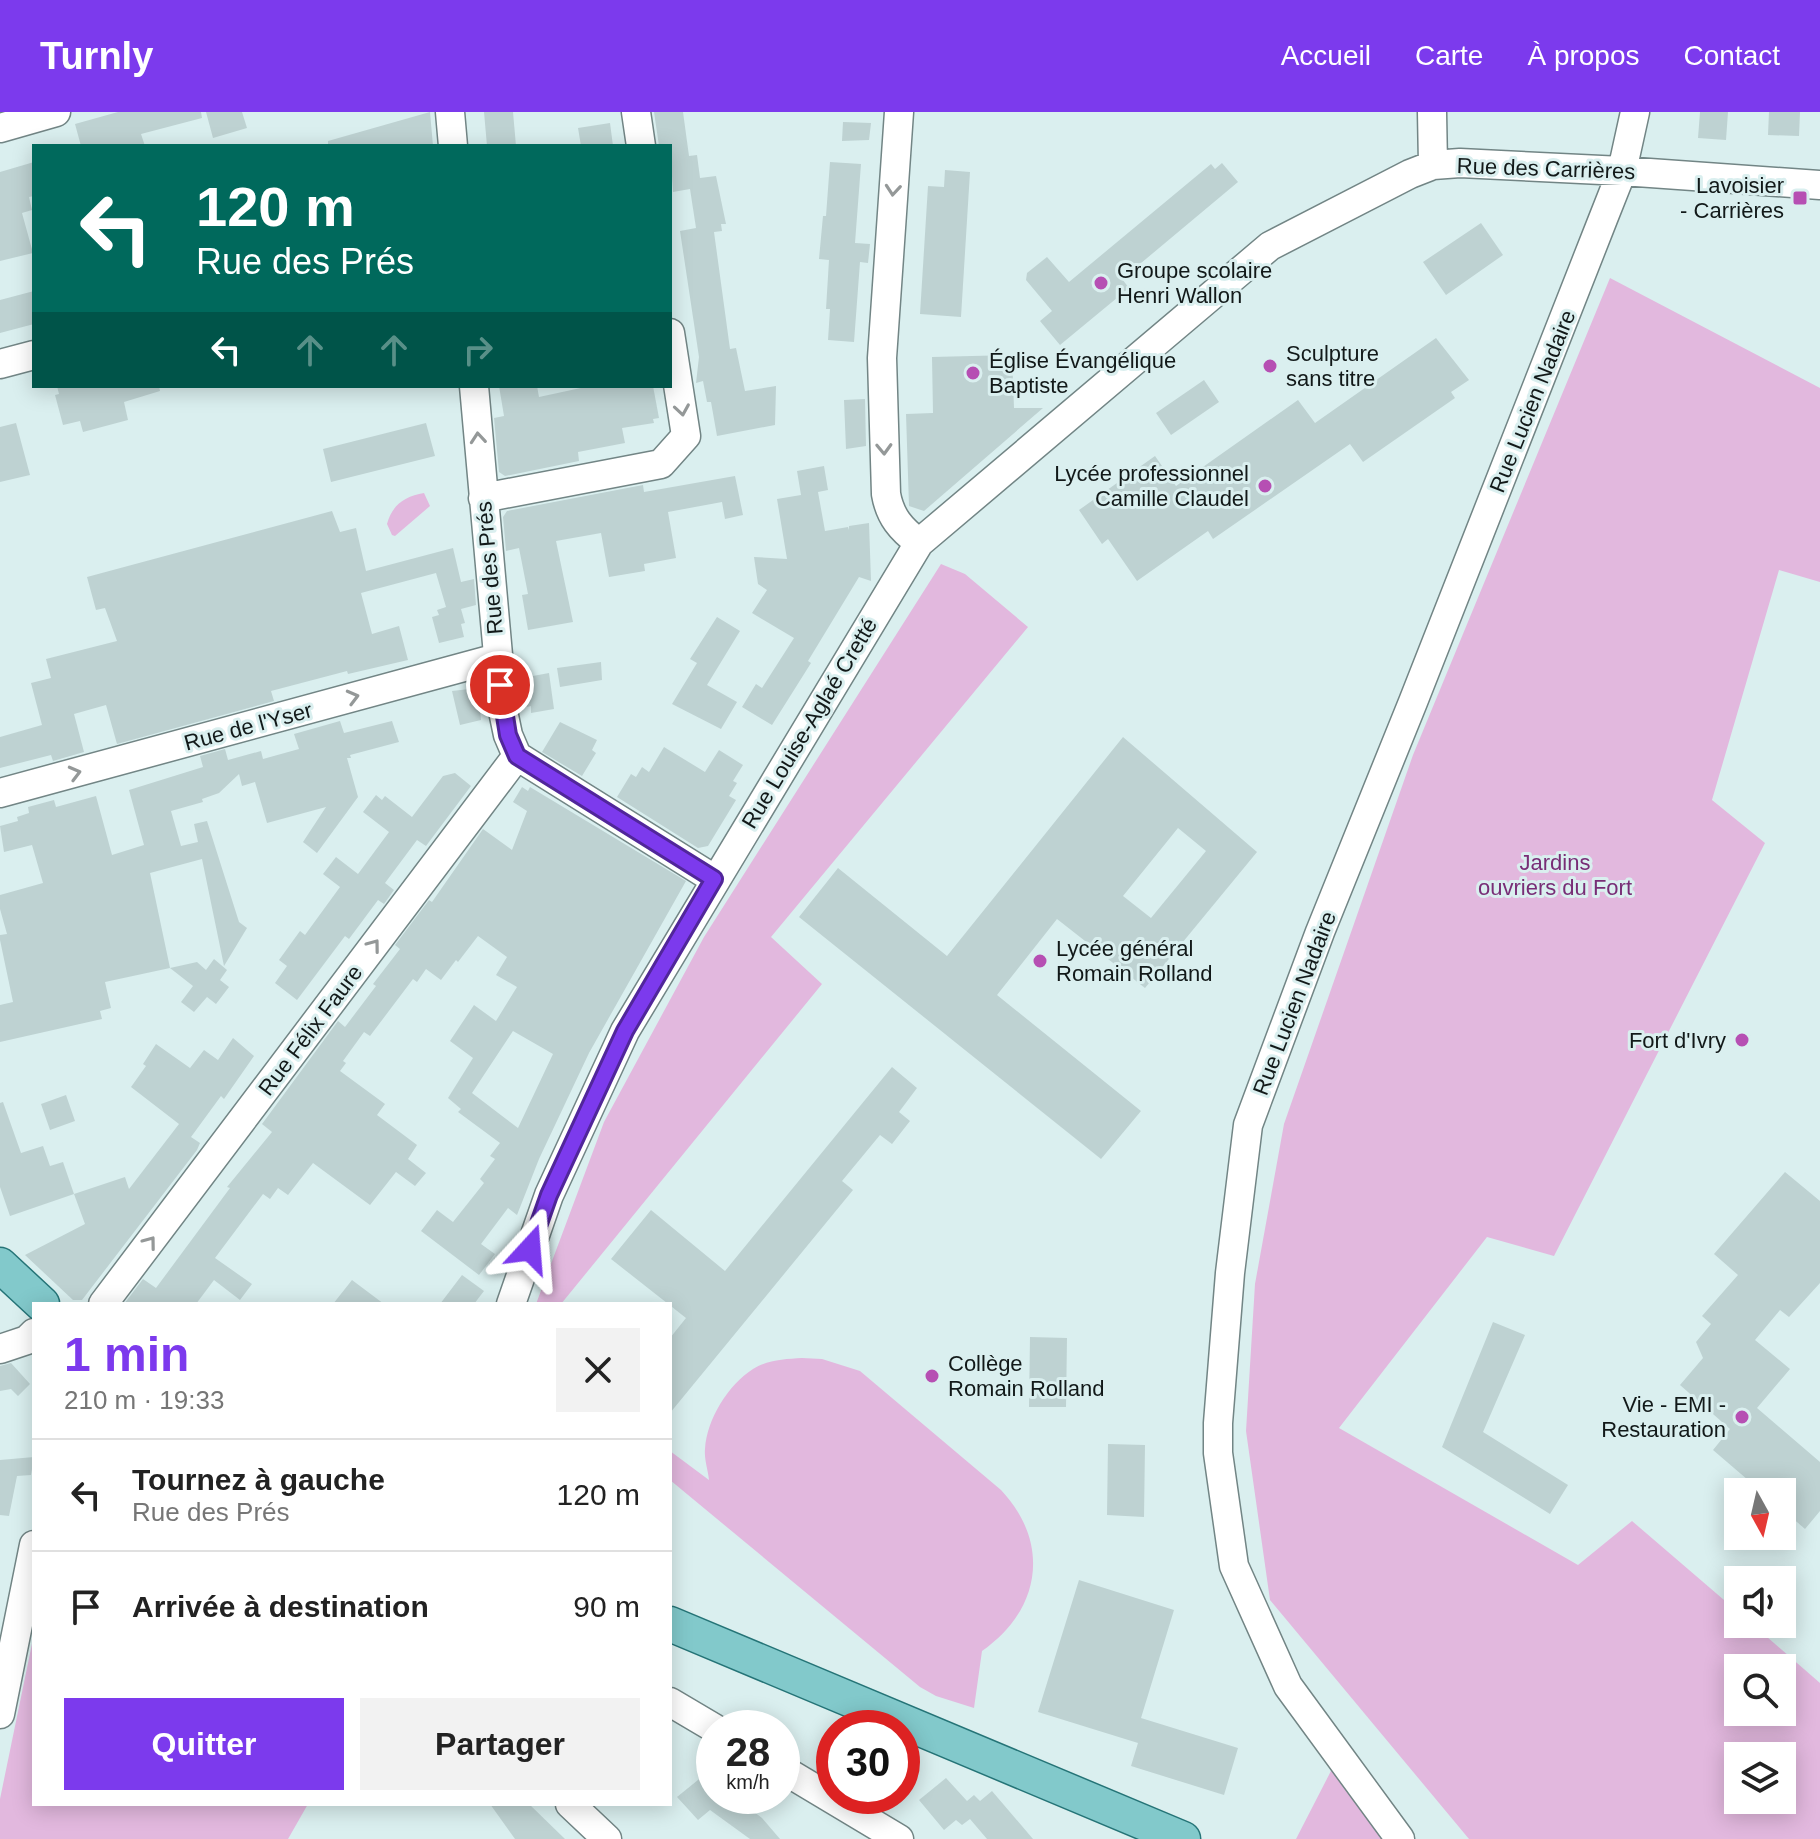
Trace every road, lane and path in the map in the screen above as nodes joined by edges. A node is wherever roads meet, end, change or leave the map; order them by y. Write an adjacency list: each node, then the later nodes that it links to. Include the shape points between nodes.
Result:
1 (56, 112): 7 (street)
2 (450, 112): 8 (street)
3 (636, 112): 9 (street)
4 (899, 112): 18 (street, one-way to 18, via 882,358 886,494 895,521)
5 (1432, 112): 10 (street)
6 (1635, 112): 11 (street, Rue Lucien Nadaire)
7 (0, 128)
8 (453, 144)
9 (641, 144)
10 (1433, 165): 11 (street, Rue des Carrières); 18 (street, Rue des Carrières, via 1270,246)
11 (1622, 171): 12 (street, Rue des Carrières); 39 (street, Rue Lucien Nadaire, via 1248,1125 1218,1423 1234,1566 1288,1686)
12 (1820, 185)
13 (672, 346): 17 (street, one-way to 17, via 686,436 661,464)
14 (32, 356): 15 (street)
15 (0, 364)
16 (474, 388): 17 (street, Rue des Prés, one-way to 16)
17 (483, 498): 19 (street, Rue des Prés)
18 (919, 543): 22 (street, Rue Louise-Aglaé Cretté)
19 (497, 658): 20 (street, Rue des Prés, via 503,711); 21 (street, Rue de l'Yser, one-way to 19)
20 (517, 756): 22 (street); 25 (street, Rue Félix Faure, one-way to 20)
21 (0, 793)
22 (714, 879): 26 (street, Rue Louise-Aglaé Cretté, via 625,1031 549,1195)
23 (0, 1265): 24 (main road)
24 (40, 1302)
25 (105, 1302)
26 (512, 1302)
27 (32, 1335): 28 (street)
28 (0, 1349)
29 (32, 1555): 32 (street)
30 (672, 1625): 38 (main road)
31 (672, 1703): 33 (street)
32 (0, 1714)
33 (696, 1717)
34 (800, 1780): 37 (street)
35 (572, 1806): 36 (street)
36 (607, 1839)
37 (899, 1839)
38 (1183, 1839)
39 (1400, 1839)

